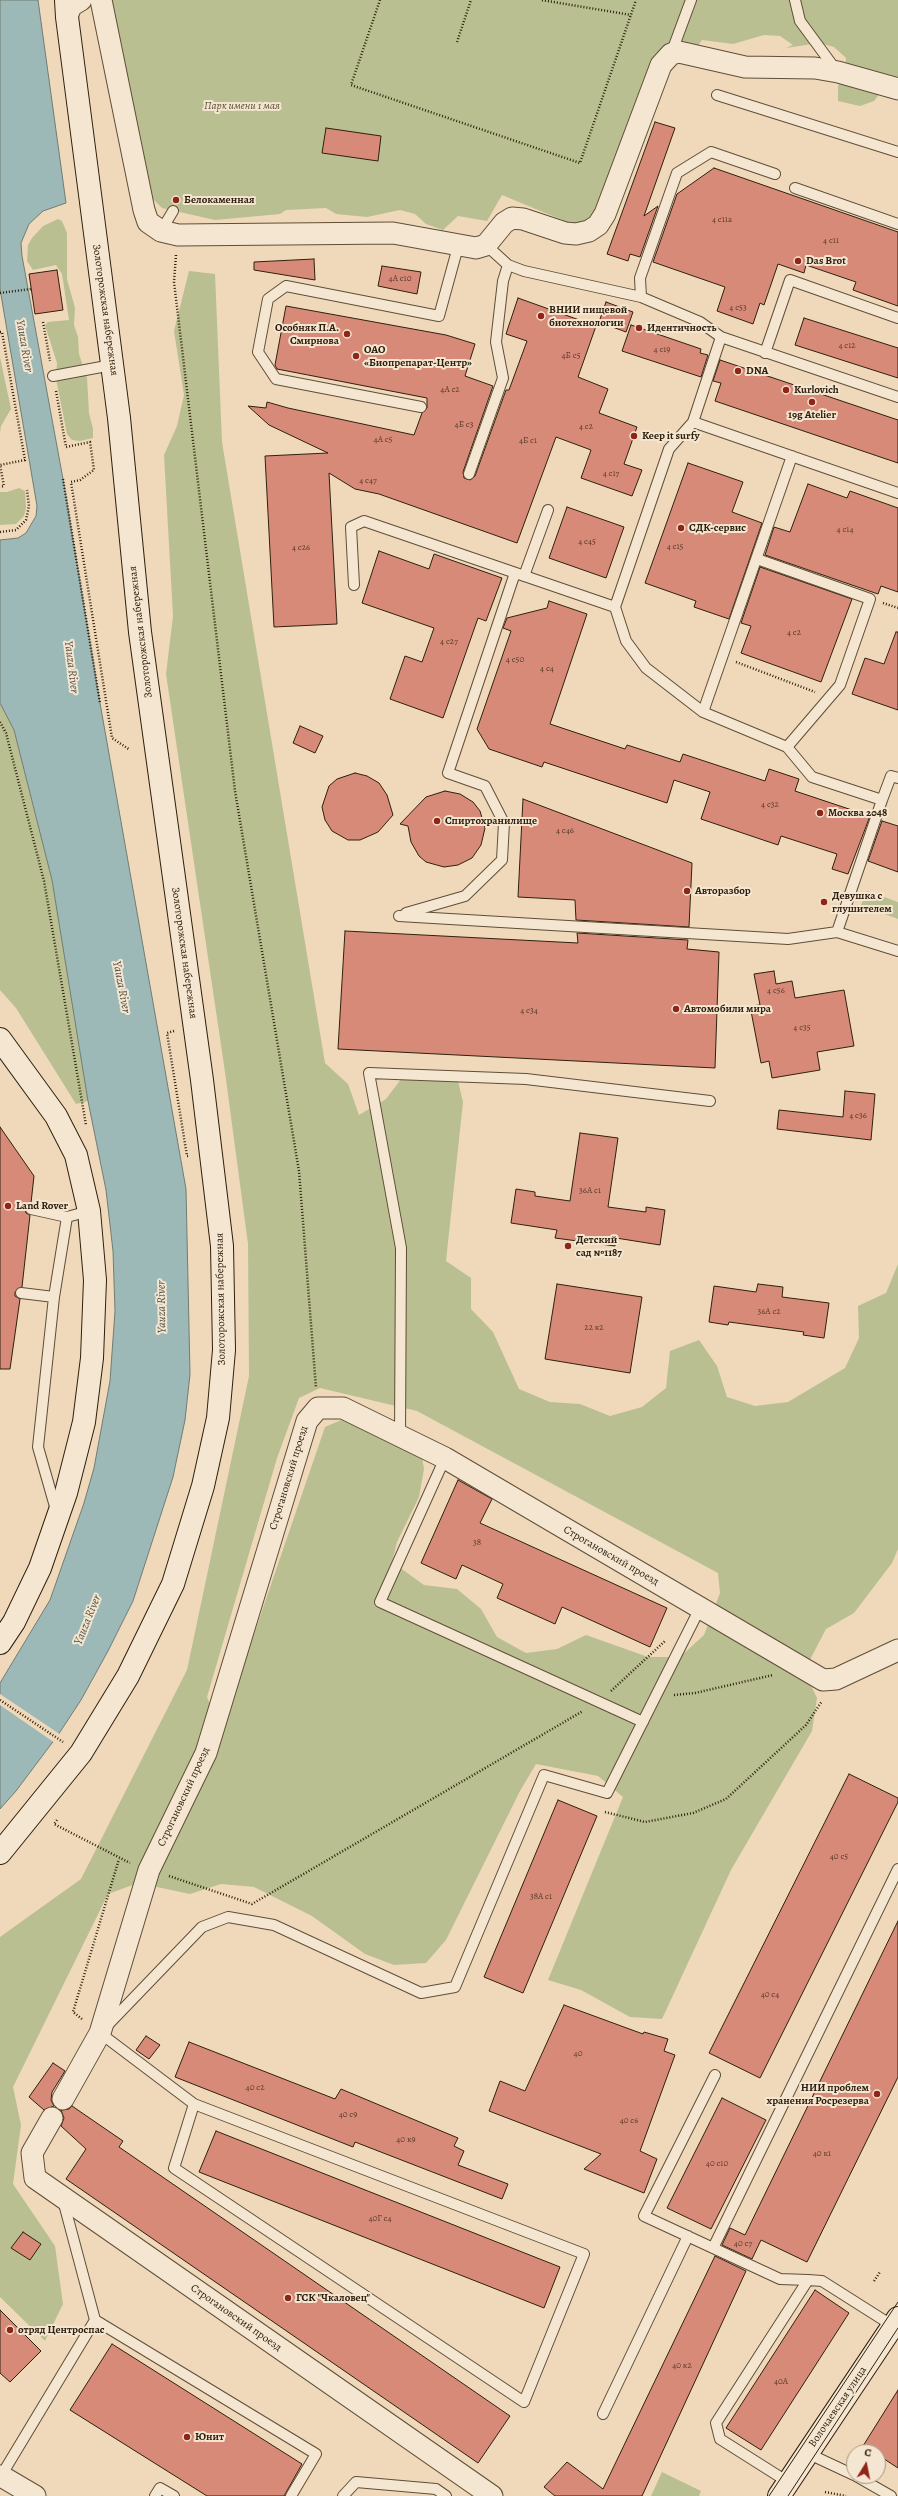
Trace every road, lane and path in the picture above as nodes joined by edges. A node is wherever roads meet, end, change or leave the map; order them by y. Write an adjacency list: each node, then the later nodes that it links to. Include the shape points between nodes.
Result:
1 (81, 0): 9 (street)
2 (380, 0): 10 (path, via 351,84 580,163)
3 (471, 0): 11 (path)
4 (542, 0): 10 (path)
5 (636, 0): 10 (path)
6 (691, 0): 12 (lane)
7 (794, 0): 13 (lane, via 800,21)
8 (98, 3): 21 (street, via 144,210 148,222)
9 (66, 8): 33 (main road, Золоторожская набережная)
10 (631, 15)
11 (457, 42)
12 (671, 54): 13 (street, via 688,53 745,66 815,68); 23 (street, via 661,65 606,214 598,225 589,231 576,234 565,233 523,218 512,218 504,223)
13 (838, 72): 14 (street)
14 (898, 89)
15 (717, 95): 16 (lane)
16 (898, 152)
17 (775, 174): 27 (lane, via 711,152 677,173 640,278)
18 (796, 188): 20 (lane)
19 (173, 211): 21 (lane)
20 (898, 224)
21 (170, 233): 22 (street, via 393,233); 69 (path, via 235,791 299,1171)
22 (458, 243): 23 (street, via 476,248); 36 (lane, via 439,316 286,286 268,299 258,352 276,379)
23 (486, 245): 24 (lane)
24 (508, 265): 27 (lane, via 524,271); 39 (lane, via 503,281 496,342 503,378)
25 (32, 289): 26 (path)
26 (0, 293)
27 (641, 297): 31 (lane, via 700,322)
28 (898, 318): 32 (lane, via 790,280)
29 (43, 322): 34 (path)
30 (0, 332): 41 (path, via 25,460 0,465 4,486)
31 (721, 337): 32 (lane); 37 (lane)
32 (765, 353): 35 (lane)
33 (112, 365): 34 (lane); 86 (main road, Золоторожская набережная, via 140,632 202,1080 222,1246 224,1350 218,1418 203,1486 173,1584 128,1676 81,1753)
34 (53, 376): 55 (path, via 66,447 90,442 94,470 80,480 71,482 112,738)
35 (898, 397)
36 (421, 407)
37 (692, 422): 38 (lane); 49 (lane, via 669,449)
38 (792, 456): 43 (lane); 46 (lane)
39 (469, 474)
40 (63, 479): 52 (path)
41 (0, 487)
42 (27, 490): 45 (path, via 29,506 26,520 16,530)
43 (898, 492)
44 (548, 510): 47 (lane)
45 (0, 532)
46 (757, 559): 50 (lane); 51 (lane, via 870,599 840,686)
47 (520, 574): 48 (lane, via 364,521 351,527); 49 (lane); 58 (lane, via 448,773 485,786 504,823 502,860 465,896 399,916 788,939)
48 (354, 585)
49 (615, 607): 53 (lane, via 626,641 646,668)
50 (722, 657): 51 (path); 53 (lane)
51 (830, 697): 54 (lane)
52 (100, 703)
53 (703, 712): 54 (lane)
54 (787, 747): 57 (lane, via 812,777)
55 (130, 750)
56 (898, 778): 57 (lane, via 891,776)
57 (882, 800): 58 (lane)
58 (837, 932): 59 (lane)
59 (898, 951)
60 (176, 1031): 63 (path, via 167,1033)
61 (0, 1039): 65 (main road, via 56,1116 69,1141 76,1155)
62 (710, 1101): 70 (lane, via 526,1079 369,1072 400,1248)
63 (187, 1156)
64 (31, 1208): 66 (lane)
65 (89, 1211): 66 (lane); 72 (main road, via 95,1280 92,1358 84,1422)
66 (67, 1217): 68 (lane)
67 (21, 1292): 68 (lane)
68 (54, 1297): 72 (lane, via 38,1447)
69 (318, 1408): 70 (street, Строгановский проезд, via 342,1408); 87 (street, Строгановский проезд, via 307,1422 206,1754)
70 (400, 1436): 71 (street, Строгановский проезд)
71 (445, 1458): 73 (street, Строгановский проезд); 81 (lane, via 380,1602)
72 (59, 1520): 75 (main road, via 40,1568 14,1622)
73 (700, 1608): 77 (street, Строгановский проезд); 79 (lane)
74 (666, 1639): 81 (path)
75 (0, 1643)
76 (898, 1650): 78 (street)
77 (800, 1667): 78 (street, Строгановский проезд, via 823,1680); 79 (path, via 695,1693)
78 (836, 1679): 84 (path, via 806,1725 726,1799 693,1813 645,1822)
79 (655, 1697): 82 (lane)
80 (0, 1700): 83 (path)
81 (599, 1702): 82 (lane); 87 (path, via 252,1904)
82 (643, 1722): 89 (lane, via 607,1794 544,1775 455,1987 421,1993 274,1925 228,1917 202,1927)
83 (60, 1740)
84 (605, 1812)
85 (54, 1824): 89 (path, via 119,1859 73,2012)
86 (0, 1853)
87 (149, 1870): 89 (street, Строгановский проезд)
88 (898, 1870): 96 (lane)
89 (100, 2033): 91 (street, Строгановский проезд); 92 (lane)
90 (715, 2074): 95 (lane, via 644,2216)
91 (62, 2099)
92 (194, 2104): 92 (lane, via 584,2254 524,2402 174,2168)
93 (52, 2118): 94 (street, Строгановский проезд, via 32,2153 35,2178)
94 (62, 2198): 100 (lane); 115 (street, Строгановский проезд)
95 (688, 2236): 96 (lane); 102 (lane)
96 (713, 2248): 98 (lane, via 780,2279)
97 (880, 2272): 99 (path)
98 (808, 2280): 101 (lane, via 822,2281); 107 (lane, via 716,2424 720,2438)
99 (874, 2281)
100 (95, 2320): 105 (lane); 112 (lane, via 316,2454)
101 (895, 2322): 103 (main road, Волочаевская улица)
102 (603, 2414)
103 (807, 2453): 104 (lane); 107 (main road, Волочаевская улица)
104 (846, 2471)
105 (1, 2476): 109 (street)
106 (870, 2484): 117 (lane)
107 (783, 2489)
108 (826, 2492): 116 (path)
109 (35, 2496)
110 (155, 2496): 111 (lane, via 160,2488)
111 (174, 2496)
112 (291, 2496)
113 (343, 2496): 114 (lane, via 356,2482 436,2489)
114 (446, 2496)
115 (492, 2496)
116 (846, 2496)
117 (891, 2496)

